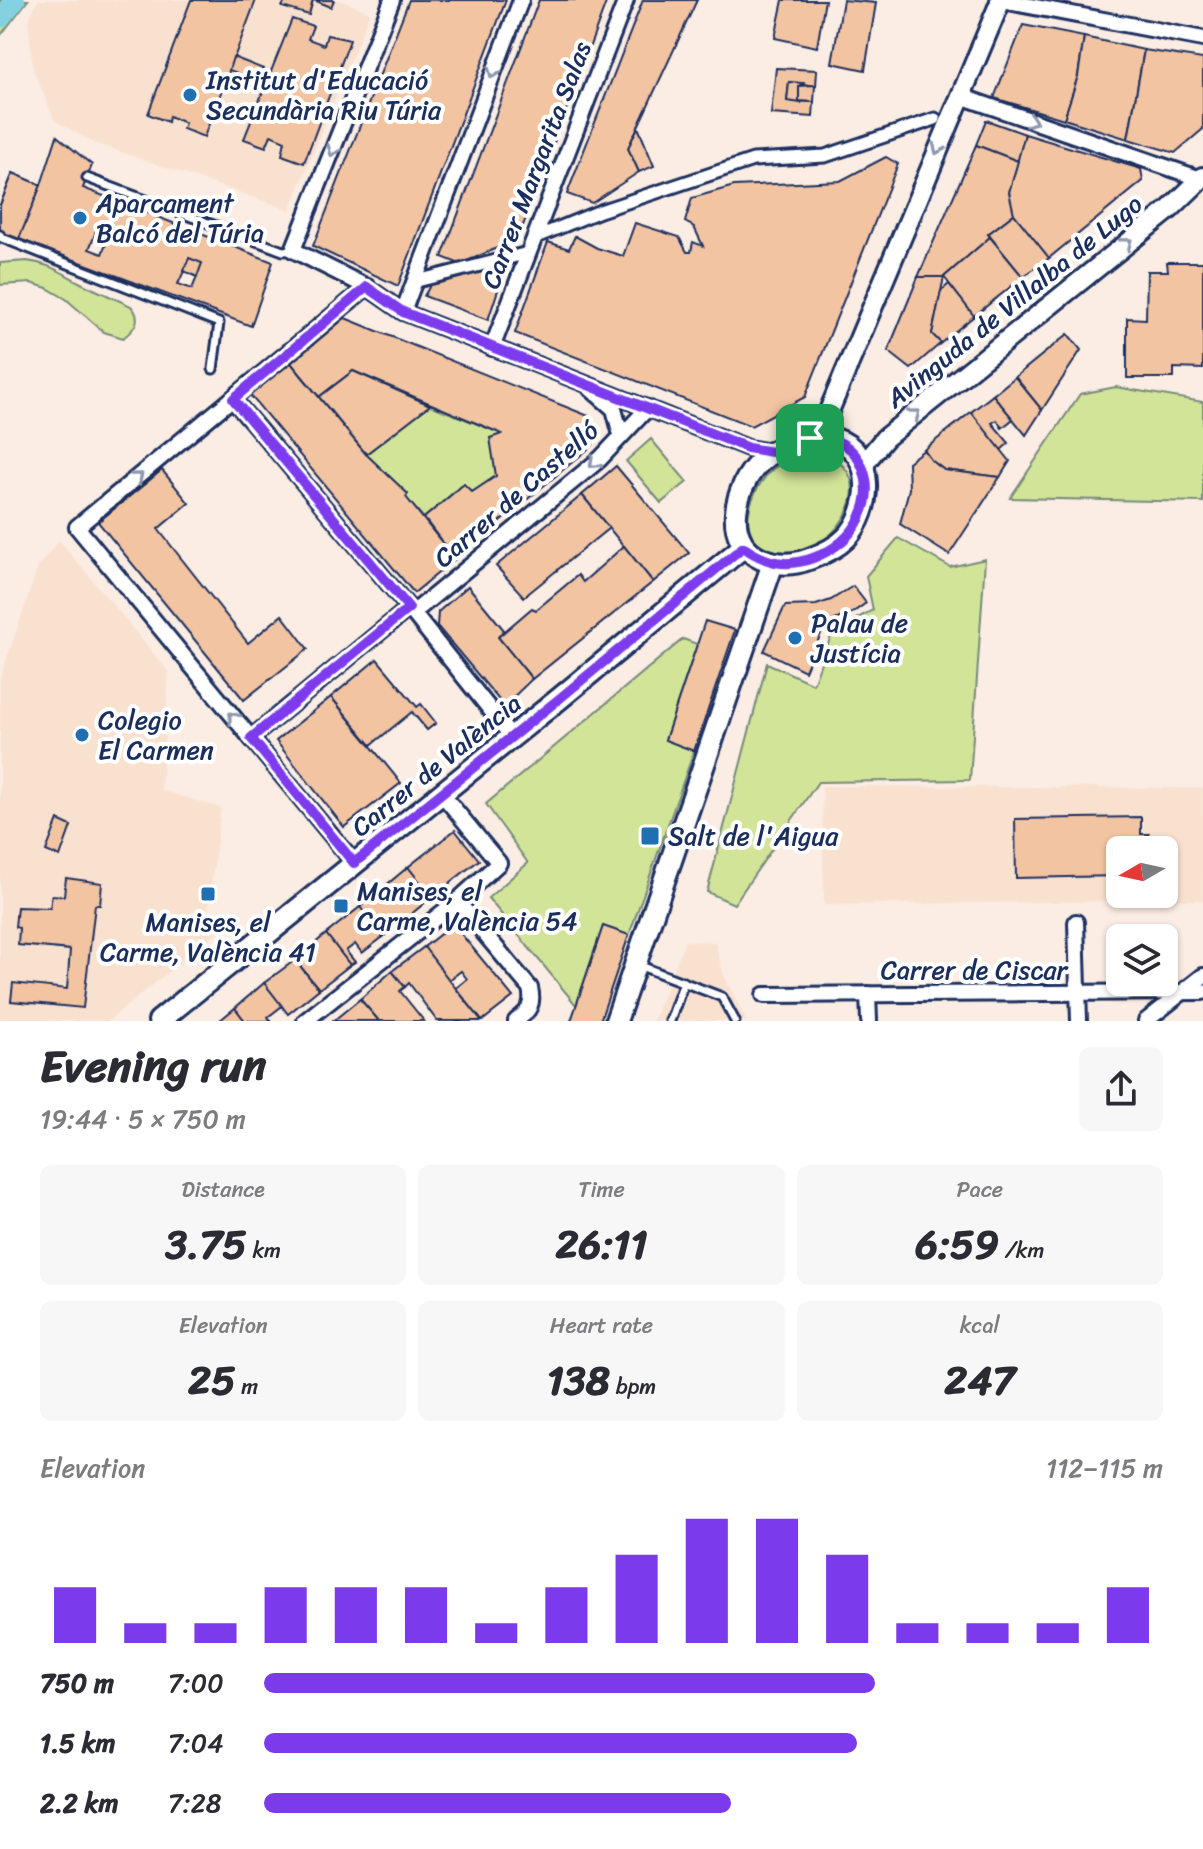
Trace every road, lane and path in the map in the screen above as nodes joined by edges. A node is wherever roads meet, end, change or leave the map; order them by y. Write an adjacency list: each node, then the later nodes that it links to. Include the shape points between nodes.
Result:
1 (392, 0): 12 (street, one-way to 12)
2 (521, 0): 14 (street, one-way to 14)
3 (626, 0): 11 (street, Carrer Margarita Salas)
4 (1000, 0): 5 (street); 6 (street)
5 (1203, 39)
6 (963, 90): 9 (street, one-way to 9, via 969,99); 23 (street, one-way to 23, via 824,423)
7 (935, 119): 11 (street, via 825,156 753,160)
8 (87, 178): 12 (lane, via 283,251)
9 (1202, 183): 25 (street, Avinguda de Villalba de Lugo, one-way to 9, via 885,438)
10 (0, 235): 18 (lane, via 219,323)
11 (534, 238): 13 (street, Carrer Margarita Salas)
12 (293, 250): 15 (street)
13 (528, 253): 14 (street); 17 (street, Carrer Margarita Salas)
14 (413, 282): 16 (street)
15 (367, 287): 16 (street); 20 (street)
16 (403, 312): 17 (street)
17 (492, 348): 19 (street)
18 (213, 369)
19 (584, 383): 21 (street); 22 (street, via 614,409)
20 (233, 399): 28 (street); 30 (street, one-way to 20, via 77,527)
21 (648, 408): 22 (street, Carrer de Castelló); 24 (street, via 748,448)
22 (621, 435): 28 (street, Carrer de Castelló, one-way to 28, via 600,459)
23 (810, 438): 24 (main road); 25 (main road, via 842,442)
24 (772, 452): 26 (main road, via 747,476 740,493 735,524)
25 (864, 470): 27 (main road, via 865,505 848,536 800,562)
26 (743, 547): 27 (main road); 29 (main road, Carrer de València)
27 (773, 563): 35 (main road)
28 (411, 611): 29 (street); 30 (street, Carrer de Castelló)
29 (512, 737): 31 (main road, Carrer de València)
30 (251, 738): 32 (street)
31 (442, 794): 32 (main road, Carrer de València); 33 (street, via 499,863)
32 (354, 863): 43 (main road, Carrer de València)
33 (457, 901): 44 (street); 45 (street, via 530,988 530,1010)
34 (1076, 922): 39 (street)
35 (636, 965): 37 (lane); 46 (main road)
36 (1203, 976): 40 (street)
37 (684, 982): 47 (lane); 48 (lane, via 722,997)
38 (1203, 992): 40 (street, Carrer de Ciscar)
39 (1078, 993): 40 (street, Carrer de Ciscar); 41 (street, Carrer de Ciscar); 50 (street)
40 (1184, 993): 51 (street)
41 (868, 994): 42 (street, Carrer de Ciscar); 49 (street)
42 (764, 995)
43 (166, 1019)
44 (305, 1021)
45 (516, 1021)
46 (616, 1021)
47 (670, 1021)
48 (735, 1021)
49 (869, 1021)
50 (1079, 1021)
51 (1146, 1021)

